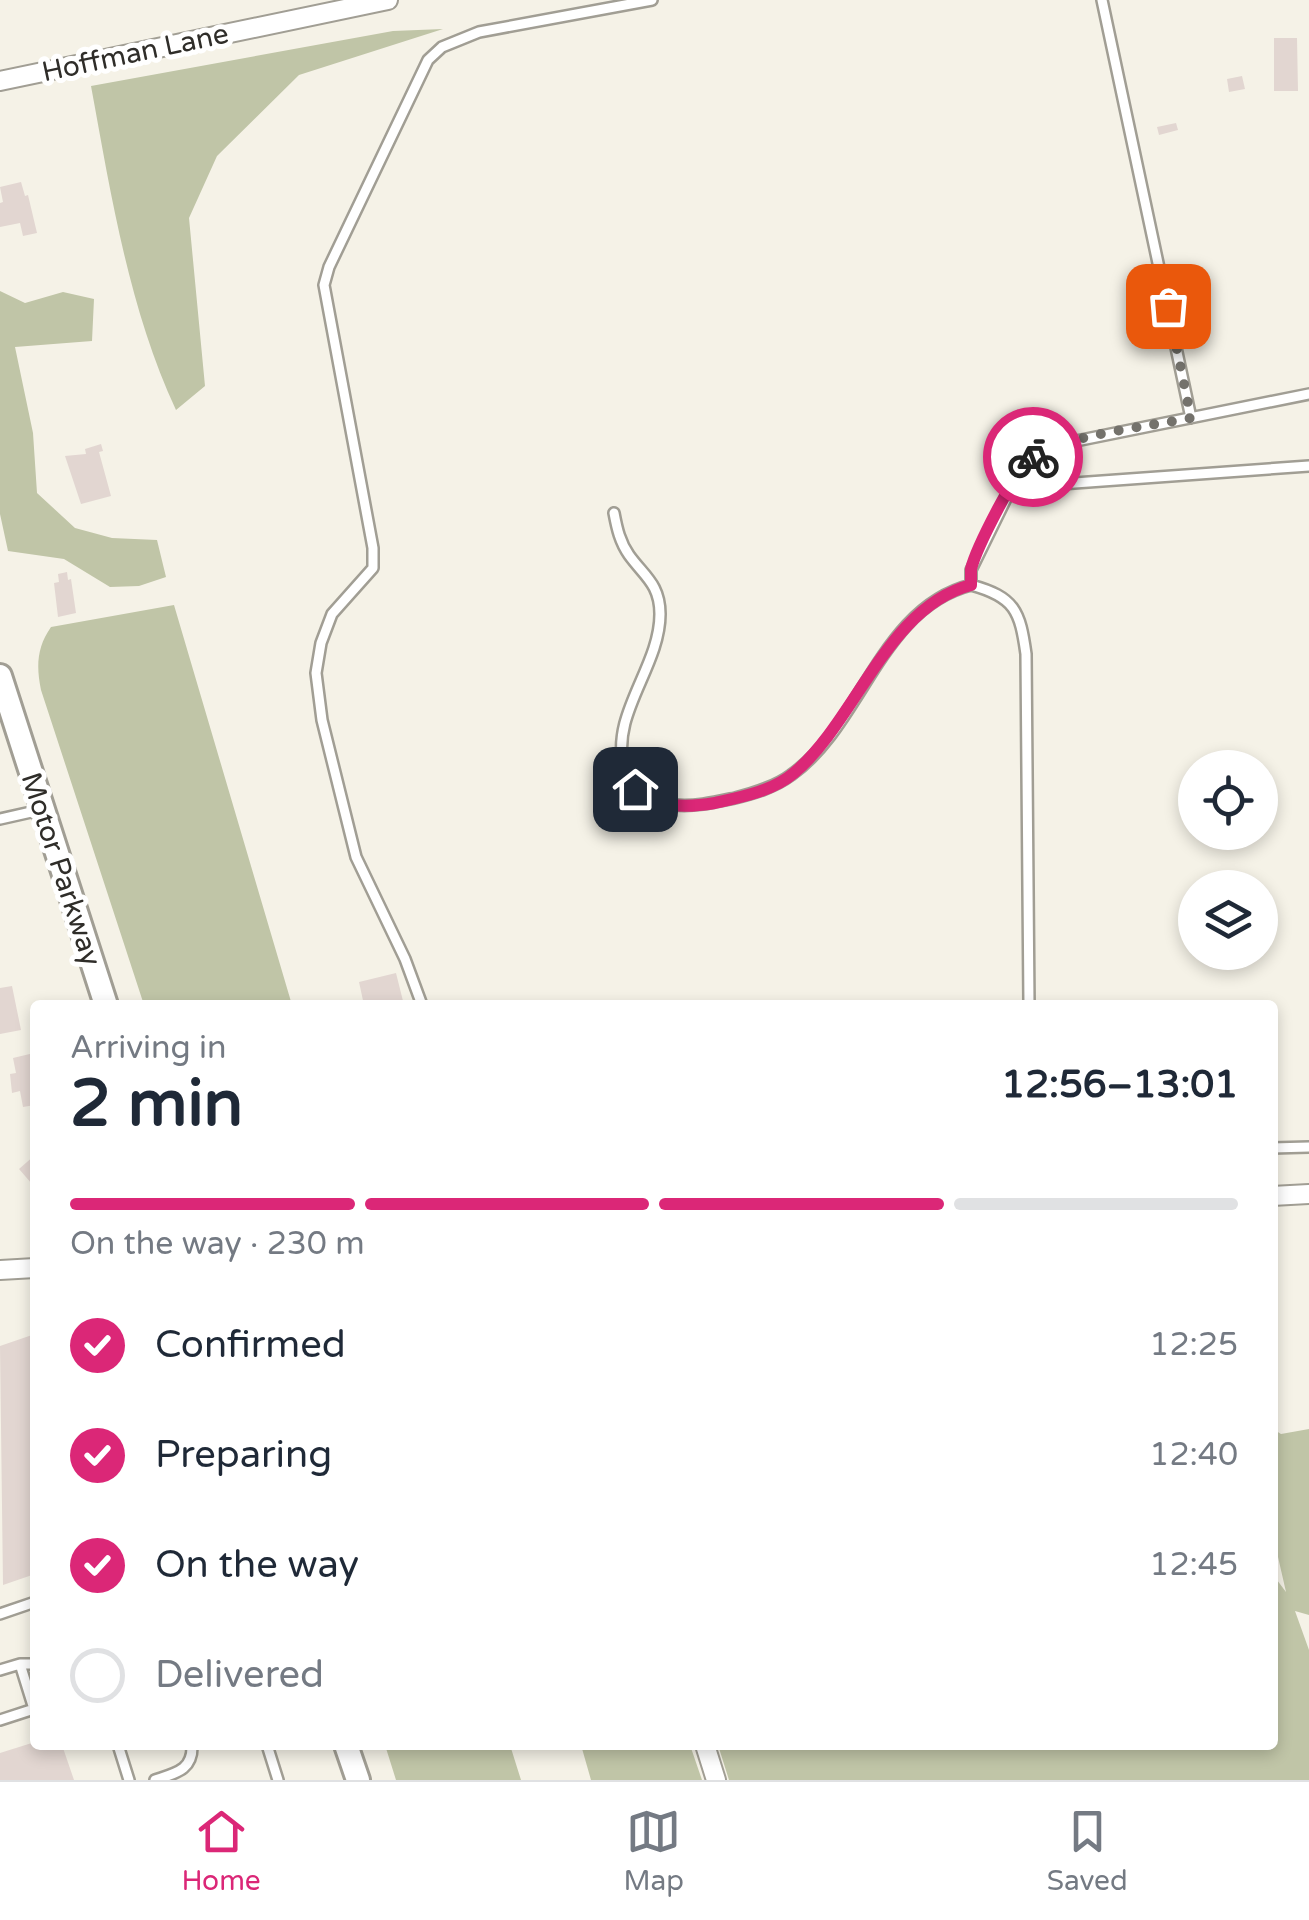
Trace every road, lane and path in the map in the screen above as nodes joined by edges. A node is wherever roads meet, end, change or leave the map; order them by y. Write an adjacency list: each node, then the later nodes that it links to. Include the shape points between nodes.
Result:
1 (388, 0): 4 (street, Hoffman Lane)
2 (652, 0): 15 (lane, via 479,32 442,46 428,60 324,285 374,568 326,628 316,673 320,704 356,857)
3 (1102, 0): 6 (lane)
4 (0, 80)
5 (1309, 394): 6 (lane)
6 (1191, 418): 8 (lane, via 1046,449 1024,462)
7 (1309, 466): 8 (lane, via 1047,484)
8 (1016, 479): 10 (lane, via 971,570)
9 (614, 513): 10 (lane, via 618,538 655,587 660,613 621,748 635,789 653,802 712,803 758,793 792,775 923,610 948,591)
10 (971, 585): 16 (lane, via 1000,593 1021,617)
11 (0, 676): 12 (main road, Motor Parkway)
12 (42, 810): 13 (lane); 14 (main road, Motor Parkway)
13 (0, 819)
14 (104, 1000)
15 (420, 1000)
16 (1029, 1000)
17 (1309, 1147): 18 (lane)
18 (1278, 1148)
19 (1309, 1194): 20 (street)
20 (1278, 1196)
21 (30, 1268): 22 (street)
22 (0, 1270)
23 (30, 1604): 24 (lane)
24 (0, 1614)
25 (20, 1664): 26 (lane); 27 (lane); 28 (lane)
26 (30, 1664)
27 (0, 1670)
28 (30, 1695)
29 (30, 1709): 30 (lane)
30 (0, 1720)
31 (120, 1750): 36 (lane)
32 (192, 1750): 37 (lane, via 182,1771)
33 (268, 1750): 38 (lane)
34 (348, 1750): 39 (main road)
35 (707, 1750): 40 (street)
36 (129, 1780)
37 (155, 1780)
38 (278, 1780)
39 (358, 1780)
40 (716, 1780)

